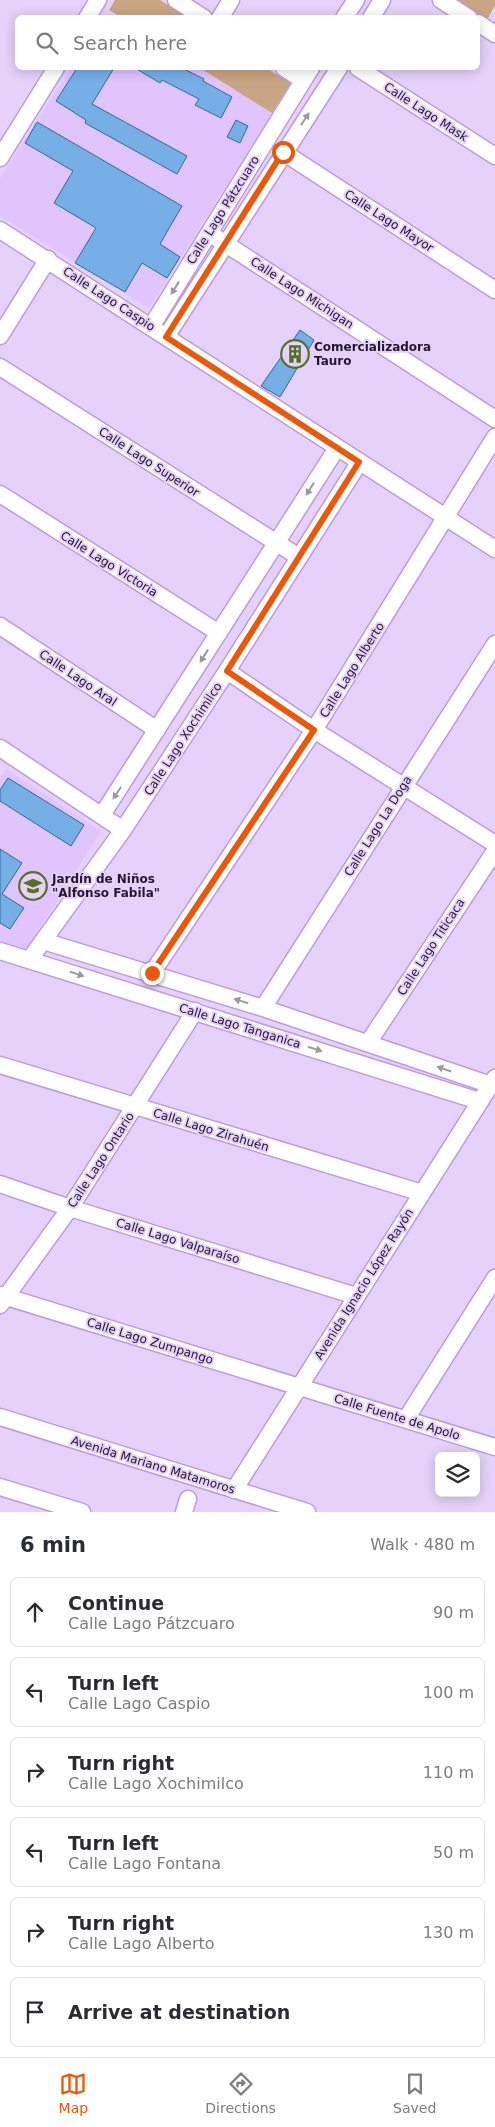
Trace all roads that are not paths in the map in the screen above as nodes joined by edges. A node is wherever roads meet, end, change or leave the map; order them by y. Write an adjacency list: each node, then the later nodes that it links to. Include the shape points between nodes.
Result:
1 (98, 0): 7 (street)
2 (176, 0): 8 (street)
3 (231, 0): 9 (street)
4 (356, 0): 10 (street)
5 (382, 0): 11 (street)
6 (441, 0): 12 (street)
7 (89, 15)
8 (199, 15)
9 (222, 15)
10 (346, 15)
11 (373, 15)
12 (464, 15)
13 (480, 24): 14 (street)
14 (495, 34)
15 (55, 70): 22 (street)
16 (292, 70): 19 (street)
17 (338, 70): 20 (street, Calle Lago Pátzcuaro, one-way to 17)
18 (361, 70): 21 (street, Calle Lago Mask)
19 (307, 74): 23 (street, Calle Lago Pátzcuaro)
20 (283, 152): 24 (street, Calle Lago Pátzcuaro); 29 (street, Calle Lago Mayor)
21 (495, 156)
22 (0, 158)
23 (239, 185): 24 (street); 26 (street, Calle Lago Pátzcuaro)
24 (256, 195): 27 (street, Calle Lago Pátzcuaro)
25 (0, 230): 28 (street, Calle Lago Caspio)
26 (209, 233): 27 (street, Calle Lago Michigan); 30 (street, Calle Lago Pátzcuaro, one-way to 30)
27 (225, 244): 32 (street, Calle Lago Pátzcuaro); 34 (street, Calle Lago Michigan)
28 (48, 259): 30 (street, Calle Lago Caspio); 31 (street)
29 (495, 290)
30 (151, 327): 32 (street, Calle Lago Caspio)
31 (0, 336)
32 (166, 337): 36 (street, Calle Lago Caspio)
33 (0, 367): 40 (street, Calle Lago Superior)
34 (495, 418)
35 (495, 437): 39 (street, Calle Lago Alberto)
36 (336, 448): 37 (street, Calle Lago Caspio); 40 (street, one-way to 40)
37 (359, 462): 39 (street, Calle Lago Caspio); 42 (street, Calle Lago Xochimilco)
38 (0, 494): 44 (street, Calle Lago Victoria)
39 (446, 517): 41 (street, Calle Lago Caspio); 48 (street, Calle Lago Alberto)
40 (276, 544): 42 (street, Calle Lago Superior); 44 (street)
41 (495, 549)
42 (299, 558): 46 (street, Calle Lago Xochimilco)
43 (0, 626): 47 (street, Calle Lago Aral)
44 (219, 633): 47 (street, one-way to 47)
45 (495, 644): 50 (street, Calle Lago La Doga)
46 (227, 671): 48 (street); 52 (street, Calle Lago Xochimilco)
47 (157, 730): 51 (street, one-way to 51)
48 (314, 730): 50 (street); 58 (street, Calle Lago Alberto)
49 (2, 754): 51 (street)
50 (404, 785): 53 (street); 59 (street, Calle Lago La Doga)
51 (102, 816): 52 (street)
52 (123, 830): 55 (street, Calle Lago Xochimilco)
53 (495, 844)
54 (495, 851): 63 (street, Calle Lago Titicaca)
55 (43, 942): 57 (street, Calle Lago Xochimilco); 58 (street, Calle Lago Tanganica)
56 (0, 951): 57 (street, Calle Lago Tanganica)
57 (30, 960): 60 (street, Calle Lago Tanganica, one-way to 60)
58 (152, 973): 59 (street, Calle Lago Tanganica, one-way to 58)
59 (263, 1008): 61 (street, Calle Lago Tanganica)
60 (195, 1011): 62 (street, Calle Lago Tanganica); 67 (street, Calle Lago Ontario)
61 (290, 1018): 62 (street); 63 (street, Calle Lago Tanganica)
62 (280, 1038): 66 (street, Calle Lago Tanganica, one-way to 66)
63 (368, 1043): 65 (street, Calle Lago Tanganica, one-way to 63)
64 (0, 1065): 67 (street, Calle Lago Zirahuén)
65 (493, 1082): 66 (street, Avenida Ignacio López Rayón)
66 (479, 1102): 69 (street, Avenida Ignacio López Rayón)
67 (135, 1107): 69 (street, Calle Lago Zirahuén); 70 (street, Calle Lago Ontario)
68 (0, 1184): 70 (street, Calle Lago Valparaíso)
69 (422, 1193): 72 (street, Avenida Ignacio López Rayón)
70 (70, 1208): 72 (street, Calle Lago Valparaíso); 73 (street, Calle Lago Ontario)
71 (495, 1278): 76 (street)
72 (356, 1296): 74 (street, Avenida Ignacio López Rayón)
73 (2, 1299): 74 (street, Calle Lago Zumpango)
74 (300, 1386): 76 (street, Calle Fuente de Apolo); 79 (street, Avenida Ignacio López Rayón)
75 (0, 1417): 79 (street, Avenida Mariano Matamoros)
76 (406, 1419): 77 (street, Calle Fuente de Apolo)
77 (495, 1448)
78 (0, 1487): 80 (street)
79 (234, 1490): 81 (street, Avenida Mariano Matamoros)
80 (82, 1512)
81 (307, 1512)

